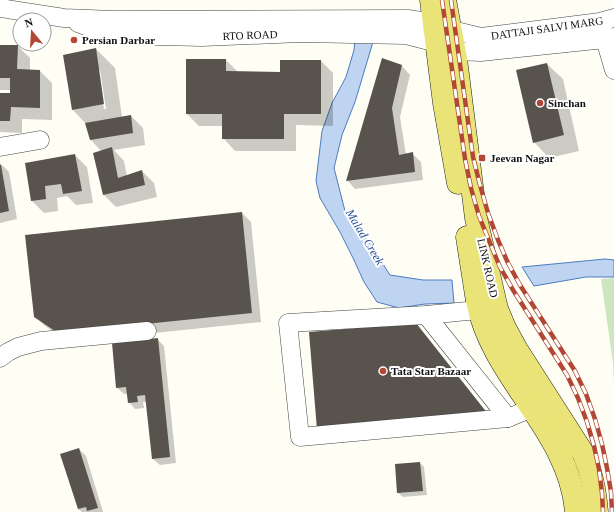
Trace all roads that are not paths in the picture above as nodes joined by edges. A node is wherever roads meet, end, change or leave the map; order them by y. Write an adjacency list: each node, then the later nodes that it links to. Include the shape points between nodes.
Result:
1 (431, 0): 5 (main road, LINK ROAD)
2 (445, 0): 5 (main road, LINK ROAD)
3 (0, 8): 5 (street, RTO ROAD, via 64,18 110,35 202,37 300,33)
4 (607, 20): 5 (street, DATTAJI SALVI MARG, via 481,37); 6 (street)
5 (444, 37): 6 (street, DATTAJI SALVI MARG, via 481,52); 10 (main road, LINK ROAD, via 444,103); 17 (main road, LINK ROAD, via 476,218 497,309 517,350 583,452 595,491)
6 (610, 44): 7 (street)
7 (614, 70)
8 (40, 140): 9 (street)
9 (0, 147)
10 (478, 310): 11 (street); 14 (main road, LINK ROAD, via 492,345)
11 (426, 315): 15 (street); 15 (street, via 288,323 300,436)
12 (147, 331): 13 (street, via 41,341 18,347)
13 (0, 358)
14 (532, 408): 15 (street); 16 (main road, LINK ROAD, via 555,445 568,473 576,502)
15 (508, 418)
16 (576, 512)
17 (597, 512)

